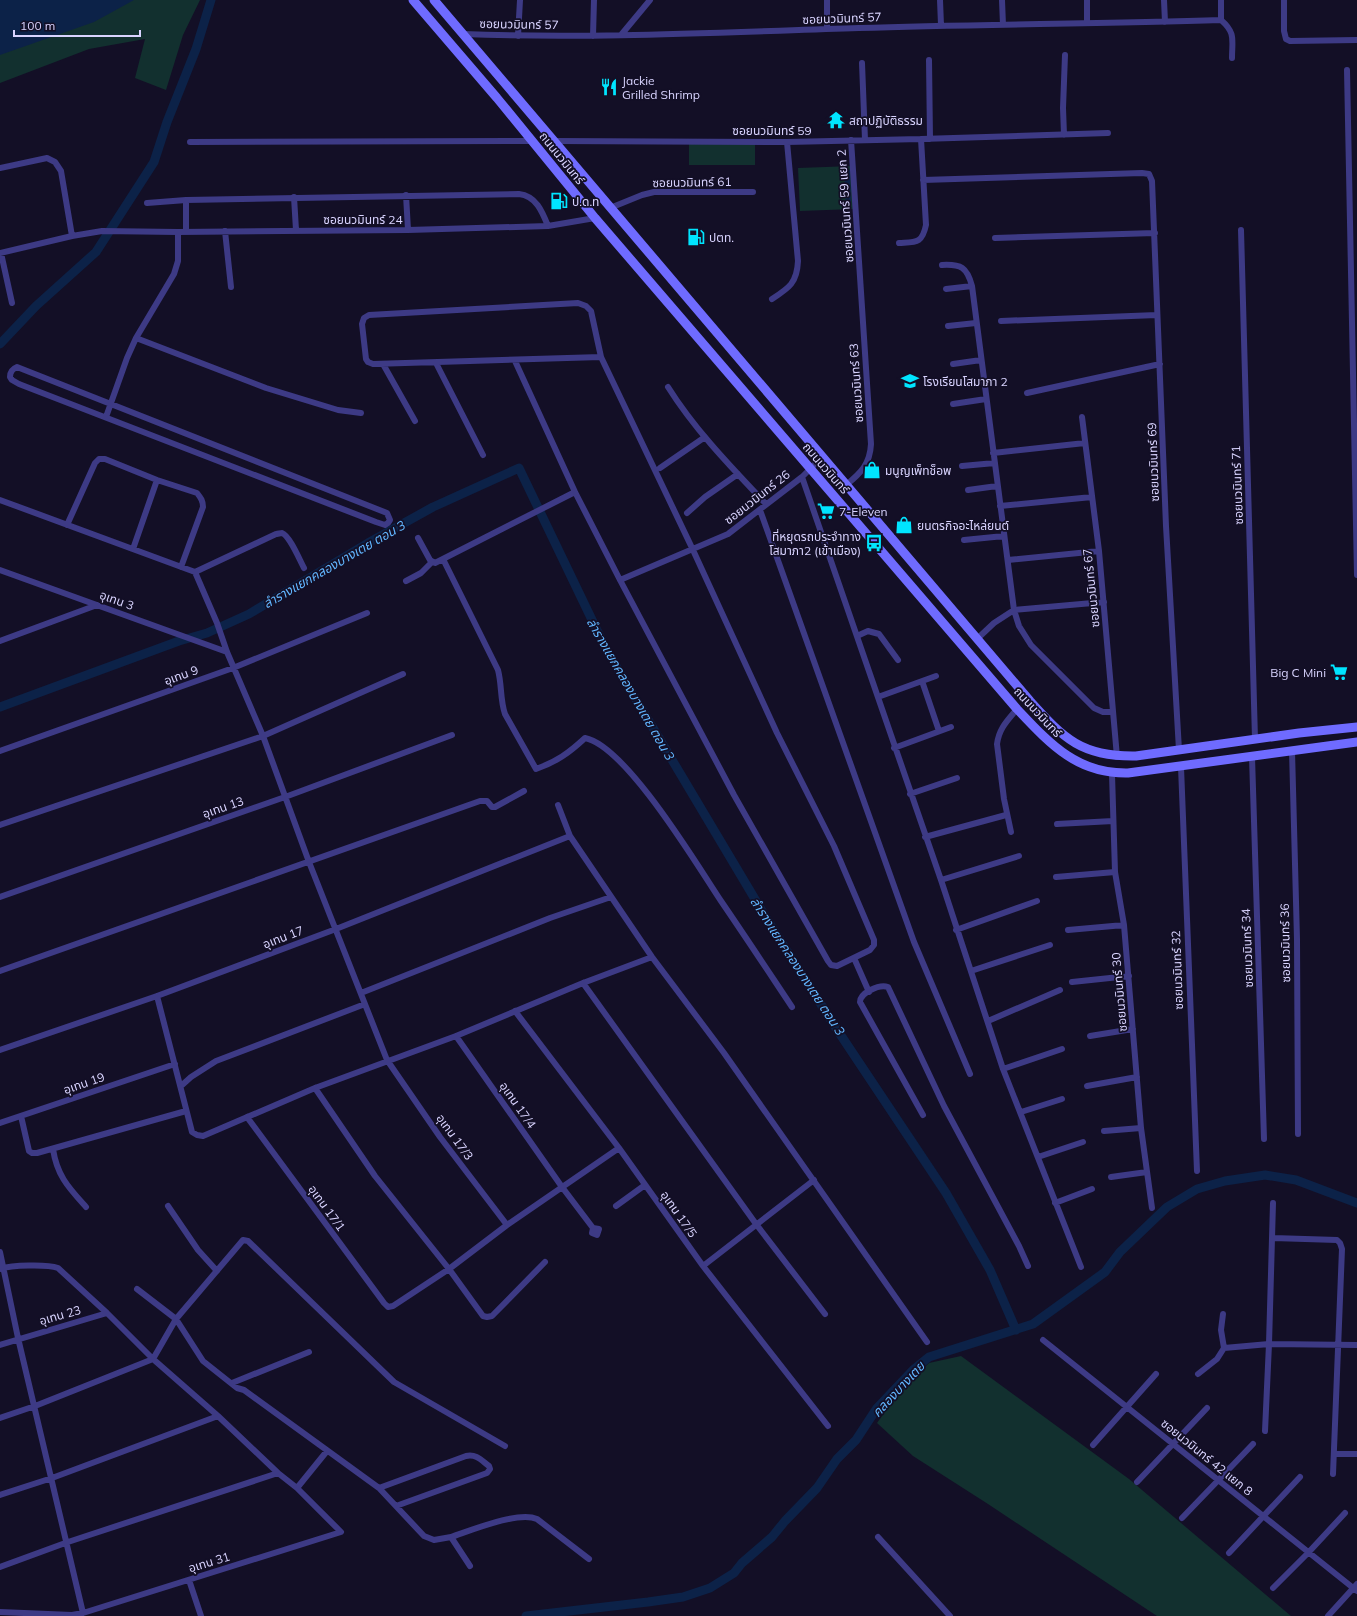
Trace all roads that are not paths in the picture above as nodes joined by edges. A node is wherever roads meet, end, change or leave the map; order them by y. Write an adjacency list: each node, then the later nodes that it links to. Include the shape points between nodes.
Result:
1 (413, 0): 35 (main road, ถนนนวมินทร์)
2 (434, 0): 19 (main road, ถนนนวมินทร์)
3 (520, 0): 21 (street)
4 (594, 0): 22 (street)
5 (650, 0): 20 (street)
6 (827, 0): 18 (street)
7 (940, 0): 17 (street)
8 (1002, 0): 16 (street)
9 (1087, 0): 15 (street)
10 (1164, 0): 14 (street)
11 (1222, 0): 13 (street)
12 (1284, 0): 23 (street, via 1286,39)
13 (1221, 20): 14 (street, ซอยนวมินทร์ 57); 25 (street, via 1230,28 1232,34)
14 (1165, 22): 15 (street, ซอยนวมินทร์ 57)
15 (1087, 23): 16 (street, ซอยนวมินทร์ 57)
16 (1003, 25): 17 (street, ซอยนวมินทร์ 57)
17 (941, 26): 18 (street, ซอยนวมินทร์ 57)
18 (827, 29): 20 (street, ซอยนวมินทร์ 57)
19 (463, 34): 21 (street, ซอยนวมินทร์ 57); 36 (main road, ถนนนวมินทร์)
20 (621, 35): 22 (street, ซอยนวมินทร์ 57)
21 (518, 36): 22 (street, ซอยนวมินทร์ 57)
22 (593, 36)
23 (1357, 40)
24 (1065, 55): 30 (street)
25 (1232, 58)
26 (929, 60): 31 (street)
27 (862, 63): 33 (street)
28 (1347, 70): 124 (street)
29 (1108, 133): 30 (street, ซอยนวมินทร์ 59)
30 (1064, 134): 31 (street, ซอยนวมินทร์ 59)
31 (930, 139): 34 (street, ซอยนวมินทร์ 59)
32 (851, 140): 33 (street, ซอยนวมินทร์ 59); 38 (street, ซอยนวมินทร์ 59); 61 (street, ซอยนวมินทร์ 59 แยก 2)
33 (865, 140): 34 (street, ซอยนวมินทร์ 59)
34 (921, 140): 40 (street)
35 (532, 141): 37 (street); 47 (main road, ถนนนวมินทร์)
36 (553, 141): 38 (street, ซอยนวมินทร์ 59); 46 (main road, ถนนนวมินทร์)
37 (190, 142)
38 (787, 142): 65 (street, via 798,271 793,283)
39 (0, 168): 56 (street, via 47,158 55,162 61,170)
40 (924, 180): 55 (street, ซอยนวมินทร์ 69, via 1149,174 1153,188); 58 (street, via 924,234 920,241)
41 (753, 192): 46 (street, ซอยนวมินทร์ 61, via 654,192)
42 (406, 195): 43 (street); 48 (street, via 527,195 540,208); 50 (street)
43 (294, 198): 44 (street); 49 (street)
44 (186, 200): 45 (street); 54 (street)
45 (147, 203)
46 (610, 208): 47 (main road); 92 (main road, ถนนนวมินทร์)
47 (595, 218): 48 (street, ซอยนวมินทร์ 24); 96 (main road, ถนนนวมินทร์)
48 (548, 226): 50 (street, ซอยนวมินทร์ 24)
49 (296, 230): 50 (street, ซอยนวมินทร์ 24); 52 (street, ซอยนวมินทร์ 24)
50 (408, 230)
51 (1241, 230): 148 (street, ซอยนวมินทร์ 71)
52 (225, 231): 54 (street, ซอยนวมินทร์ 24); 63 (street)
53 (178, 232): 54 (street, ซอยนวมินทร์ 24); 56 (street, ซอยนวมินทร์ 24, via 107,231); 71 (street, via 178,261 174,274)
54 (186, 232)
55 (1154, 233): 57 (street); 67 (street, ซอยนวมินทร์ 69)
56 (72, 236): 59 (street, ซอยนวมินทร์ 24)
57 (995, 238)
58 (899, 243)
59 (0, 253): 66 (street)
60 (942, 265): 62 (street, via 956,264 963,268 969,275)
61 (860, 271): 100 (street, ซอยนวมินทร์ 63, via 871,452 867,464)
62 (972, 286): 64 (street); 69 (street)
63 (231, 287)
64 (946, 289)
65 (772, 299)
66 (12, 303)
67 (1157, 315): 68 (street); 78 (street, ซอยนวมินทร์ 69)
68 (1001, 321)
69 (976, 323): 70 (street); 73 (street)
70 (948, 326)
71 (136, 338): 82 (street); 84 (street, via 272,390 338,410)
72 (601, 357): 74 (street); 76 (street, via 591,311 578,303 369,315 364,318 362,324 366,359 373,364); 115 (street)
73 (981, 360): 77 (street); 81 (street)
74 (515, 361): 75 (street); 103 (street)
75 (436, 363): 76 (street); 91 (street)
76 (383, 364): 87 (street)
77 (953, 364)
78 (1160, 364): 80 (street); 151 (street, ซอยนวมินทร์ 69)
79 (668, 386): 88 (street)
80 (1027, 393)
81 (986, 399): 83 (street); 90 (street)
82 (111, 403): 85 (street); 85 (street, via 17,367 10,373 12,380 19,384); 85 (street, via 382,511 390,520 385,525 376,522)
83 (953, 404)
84 (361, 413)
85 (106, 417)
86 (1082, 417): 89 (street, ซอยนวมินทร์ 67)
87 (415, 421)
88 (705, 437): 95 (street); 97 (street)
89 (1085, 443): 90 (street); 104 (street, ซอยนวมินทร์ 67)
90 (993, 454): 93 (street)
91 (483, 456)
92 (822, 457): 96 (street, ซอยนวมินทร์ 26); 100 (main road, ถนนนวมินทร์)
93 (994, 463): 94 (street); 101 (street)
94 (962, 466)
95 (660, 468)
96 (810, 468): 98 (street, ซอยนวมินทร์ 26); 141 (main road, ถนนนวมินทร์)
97 (738, 474): 106 (street); 109 (street)
98 (802, 476): 106 (street, ซอยนวมินทร์ 26); 131 (street)
99 (157, 480): 110 (street, via 105,459 99,459); 114 (street); 120 (street, via 197,493 203,502)
100 (846, 486): 132 (main road, ถนนนวมินทร์)
101 (997, 486): 102 (street); 107 (street)
102 (968, 490)
103 (575, 492): 117 (street); 125 (street)
104 (1092, 496): 107 (street); 116 (street, ซอยนวมินทร์ 67)
105 (0, 500): 110 (street)
106 (766, 504): 108 (street, ซอยนวมินทร์ 26)
107 (1000, 506): 111 (street)
108 (760, 510): 115 (street, ซอยนวมินทร์ 26, via 728,534); 206 (street, via 914,942)
109 (687, 513)
110 (67, 525): 114 (street)
111 (1004, 536): 113 (street); 118 (street)
112 (418, 538): 119 (street)
113 (964, 540)
114 (133, 550): 120 (street)
115 (693, 550): 125 (street, ซอยนวมินทร์ 26); 184 (street, via 776,733 834,846 874,940 870,950)
116 (1099, 551): 118 (street); 127 (street, ซอยนวมินทร์ 67)
117 (443, 559): 119 (street, via 436,563); 195 (street, via 498,670 505,714 536,769 561,758 586,738 616,758 665,816)
118 (1008, 560): 129 (street)
119 (432, 562): 126 (street, via 421,573)
120 (180, 567): 123 (street)
121 (304, 568): 123 (street, via 282,533)
122 (0, 570): 128 (street, อุเทน 3)
123 (195, 572): 134 (street, อุเทน 17/3)
124 (1357, 575)
125 (620, 580): 184 (street, via 734,795 828,961 831,965 837,966)
126 (406, 581)
127 (1104, 602): 129 (street); 142 (street, ซอยนวมินทร์ 67)
128 (97, 605): 133 (street); 134 (street, อุเทน 3)
129 (1014, 610): 132 (street, via 994,622); 142 (street, via 1019,626 1031,645 1094,708 1103,712)
130 (367, 613): 136 (street, อุเทน 9)
131 (857, 636): 135 (street, via 868,631 879,634); 140 (street)
132 (977, 639): 154 (main road, ถนนนวมินทร์, via 1060,734 1088,749)
133 (0, 641)
134 (227, 652): 136 (street, อุเทน 17/3)
135 (898, 660)
136 (233, 668): 147 (street, อุเทน 17/3); 152 (street, อุเทน 9)
137 (403, 674): 147 (street)
138 (936, 676): 139 (street)
139 (922, 681): 140 (street); 145 (street)
140 (878, 697): 150 (street)
141 (1018, 709): 157 (main road, ถนนนวมินทร์, via 1067,757 1082,765); 163 (street, via 1001,727 998,735)
142 (1113, 712): 154 (street, ซอยนวมินทร์ 67)
143 (951, 727): 145 (street)
144 (1357, 727): 148 (main road, ถนนนวมินทร์)
145 (939, 731): 150 (street)
146 (452, 735): 161 (street, อุเทน 13)
147 (262, 736): 161 (street, อุเทน 17/3); 166 (street)
148 (1255, 739): 151 (main road, ถนนนวมินทร์)
149 (1357, 742): 153 (main road, ถนนนวมินทร์)
150 (894, 748): 160 (street)
151 (1179, 750): 154 (main road, ถนนนวมินทร์)
152 (0, 751)
153 (1292, 751): 155 (main road, ถนนนวมินทร์); 220 (street, ซอยนวมินทร์ 36, via 1297,939)
154 (1117, 756)
155 (1252, 757): 156 (main road, ถนนนวมินทร์); 221 (street, ซอยนวมินทร์ 34)
156 (1181, 767): 157 (main road, ถนนนวมินทร์); 226 (street, ซอยนวมินทร์ 32)
157 (1112, 774): 164 (street, ซอยนวมินทร์ 30)
158 (957, 778): 160 (street)
159 (524, 791): 171 (street, via 495,807 487,801 480,801)
160 (910, 794): 169 (street)
161 (284, 797): 171 (street, อุเทน 17/3); 175 (street, อุเทน 13)
162 (558, 805): 168 (street)
163 (1006, 815): 167 (street); 169 (street)
164 (1113, 821): 165 (street); 172 (street, ซอยนวมินทร์ 30)
165 (1057, 824)
166 (0, 825)
167 (1012, 832)
168 (570, 836): 176 (street); 179 (street, อุเทน 17)
169 (925, 837): 174 (street)
170 (1019, 856): 174 (street)
171 (309, 862): 179 (street, อุเทน 17/3); 185 (street)
172 (1115, 872): 173 (street); 178 (street, ซอยนวมินทร์ 30)
173 (1056, 877)
174 (940, 880): 180 (street)
175 (0, 897)
176 (611, 897): 183 (street); 192 (street, via 550,918)
177 (1037, 901): 180 (street)
178 (1124, 925): 181 (street); 187 (street, ซอยนวมินทร์ 30)
179 (336, 929): 192 (street, อุเทน 17/3); 193 (street, อุเทน 17)
180 (956, 930): 186 (street)
181 (1068, 930)
182 (1050, 945): 186 (street)
183 (652, 957): 189 (street); 229 (street)
184 (854, 958): 191 (street)
185 (0, 971)
186 (971, 971): 197 (street)
187 (1129, 976): 188 (street); 198 (street, ซอยนวมินทร์ 30)
188 (1072, 982)
189 (583, 983): 196 (street); 239 (street)
190 (1060, 990): 197 (street)
191 (869, 992): 214 (street, via 860,998 860,1002); 246 (street, via 880,986 888,987 944,1106)
192 (361, 993): 194 (street, อุเทน 17/3)
193 (157, 996): 202 (street, อุเทน 17); 204 (street)
194 (365, 1004): 203 (street, อุเทน 17/3); 208 (street, via 216,1061)
195 (792, 1007)
196 (516, 1011): 199 (street); 223 (street, อุเทน 17/5)
197 (988, 1021): 205 (street)
198 (1133, 1030): 200 (street); 207 (street, ซอยนวมินทร์ 30)
199 (456, 1036): 203 (street); 231 (street, อุเทน 17/4)
200 (1090, 1036)
201 (1062, 1049): 205 (street)
202 (0, 1050)
203 (387, 1060): 210 (street); 240 (street, อุเทน 17/3, via 440,1137)
204 (175, 1064): 208 (street); 215 (street, อุเทน 19)
205 (1003, 1069): 213 (street)
206 (970, 1074)
207 (1137, 1077): 209 (street); 218 (street, ซอยนวมินทร์ 30)
208 (181, 1086): 212 (street)
209 (1087, 1086)
210 (315, 1088): 216 (street); 249 (street, via 374,1176)
211 (1062, 1099): 213 (street)
212 (186, 1111): 216 (street, via 192,1132 197,1136 203,1136); 224 (street)
213 (1021, 1112): 225 (street)
214 (923, 1115)
215 (21, 1116): 217 (street, อุเทน 19); 224 (street, via 29,1151 37,1153)
216 (247, 1117): 249 (street, อุเทน 17/1, via 388,1307)
217 (0, 1123)
218 (1141, 1128): 219 (street); 227 (street, ซอยนวมินทร์ 30)
219 (1104, 1131)
220 (1298, 1134)
221 (1264, 1139)
222 (1083, 1142): 225 (street)
223 (619, 1148): 230 (street, อุเทน 17/5); 231 (street)
224 (54, 1149): 237 (street, via 56,1167 61,1178)
225 (1038, 1157): 233 (street)
226 (1197, 1171)
227 (1147, 1172): 228 (street); 238 (street, ซอยนวมินทร์ 30)
228 (1111, 1178)
229 (814, 1180): 239 (street); 258 (street)
230 (645, 1185): 236 (street); 245 (street, อุเทน 17/5)
231 (562, 1187): 240 (street); 241 (street, อุเทน 17/4)
232 (1092, 1189): 233 (street)
233 (1055, 1203): 247 (street)
234 (1273, 1203): 242 (street)
235 (168, 1206): 250 (street, via 198,1250)
236 (616, 1206)
237 (86, 1207)
238 (1152, 1208)
239 (756, 1224): 245 (street); 253 (street)
240 (507, 1225): 249 (street)
241 (593, 1228)
242 (1273, 1238): 260 (street); 261 (street, via 1337,1240 1340,1243 1342,1249)
243 (0, 1252): 248 (street)
244 (545, 1262): 249 (street, via 497,1312 487,1317 483,1316)
245 (702, 1266): 274 (street, อุเทน 17/5)
246 (1028, 1266)
247 (1081, 1267)
248 (2, 1268): 252 (street, via 51,1265 58,1268); 256 (street)
249 (449, 1269)
250 (217, 1271): 255 (street); 279 (street, via 243,1240 248,1241 394,1382)
251 (137, 1289): 255 (street)
252 (107, 1313): 256 (street, อุเทน 23); 265 (street)
253 (825, 1314)
254 (1223, 1314): 263 (street, via 1221,1330)
255 (176, 1319): 265 (street); 268 (street, via 203,1361)
256 (18, 1338): 259 (street, อุเทน 23); 269 (street)
257 (1043, 1340): 270 (street, ซอยนวมินทร์ 42 แยก 8)
258 (927, 1342)
259 (0, 1344)
260 (1269, 1344): 261 (street); 263 (street); 275 (street)
261 (1338, 1346): 262 (street); 281 (street)
262 (1357, 1346)
263 (1224, 1348): 267 (street, via 1217,1359)
264 (309, 1352): 268 (street)
265 (153, 1359): 269 (street); 272 (street)
266 (1156, 1374): 270 (street)
267 (1198, 1374)
268 (232, 1383): 280 (street)
269 (36, 1406): 273 (street); 286 (street)
270 (1128, 1407): 276 (street, ซอยนวมินทร์ 42 แยก 8); 278 (street)
271 (1206, 1408): 276 (street)
272 (218, 1416): 283 (street); 286 (street)
273 (0, 1418)
274 (828, 1426)
275 (1265, 1431)
276 (1174, 1444): 287 (street, ซอยนวมินทร์ 42 แยก 8); 288 (street)
277 (1253, 1444): 287 (street)
278 (1093, 1445)
279 (505, 1446)
280 (327, 1451): 289 (street); 290 (street)
281 (1334, 1454): 282 (street); 284 (street)
282 (1357, 1454)
283 (278, 1472): 289 (street); 298 (street)
284 (1333, 1474)
285 (1300, 1477): 294 (street)
286 (52, 1478): 291 (street); 298 (street)
287 (1218, 1480): 294 (street, ซอยนวมินทร์ 42 แยก 8); 295 (street)
288 (1137, 1482)
289 (297, 1488): 304 (street, อุเทน 31, via 341,1532)
290 (379, 1488): 292 (street); 292 (street, via 466,1456 477,1456 489,1466 487,1473)
291 (0, 1495)
292 (396, 1506): 296 (street, via 429,1539)
293 (1345, 1513): 300 (street)
294 (1264, 1517): 299 (street); 300 (street, ซอยนวมินทร์ 42 แยก 8)
295 (1182, 1518)
296 (451, 1537): 301 (street, via 516,1517 530,1516); 302 (street)
297 (878, 1538): 310 (street)
298 (68, 1542): 303 (street); 308 (street)
299 (1229, 1553)
300 (1308, 1553): 305 (street); 306 (street, ซอยนวมินทร์ 42 แยก 8)
301 (589, 1559)
302 (470, 1566)
303 (0, 1567)
304 (189, 1580): 308 (street, อุเทน 31); 309 (street)
305 (1273, 1588)
306 (1356, 1588): 311 (street)
307 (0, 1612): 308 (street, อุเทน 31, via 72,1615)
308 (83, 1613)
309 (201, 1616)
310 (950, 1616)
311 (1328, 1616)

